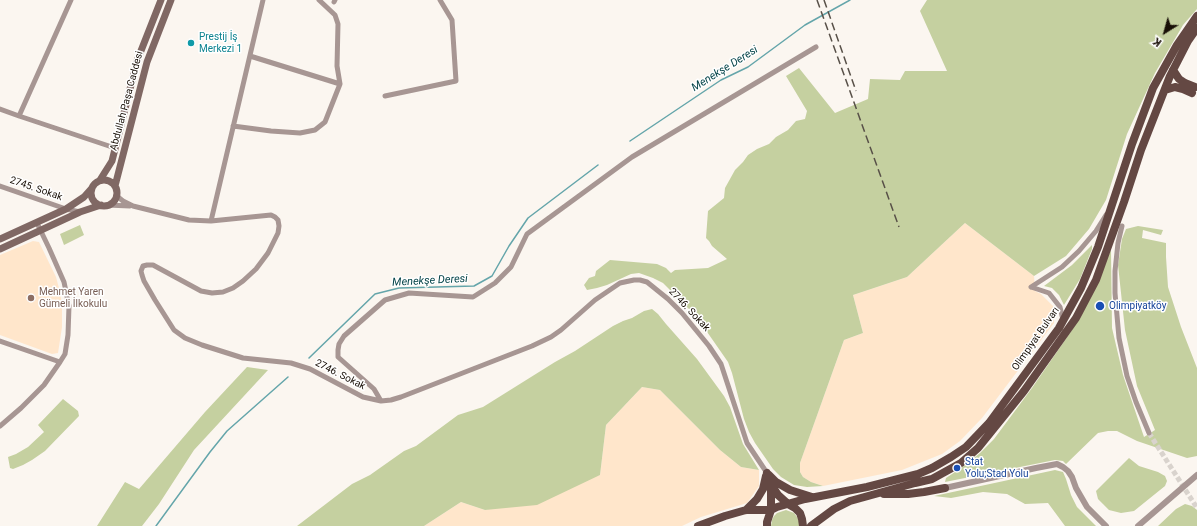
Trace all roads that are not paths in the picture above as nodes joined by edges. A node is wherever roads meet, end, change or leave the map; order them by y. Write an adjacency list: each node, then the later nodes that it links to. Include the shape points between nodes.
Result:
1 (71, 0): 16 (street)
2 (161, 0): 18 (main road, Abdullah Paşa Caddesi, via 137,61)
3 (171, 0): 21 (main road, Abdullah Paşa Caddesi, via 147,62)
4 (263, 0): 10 (street)
5 (319, 0): 12 (street, via 335,15 338,24)
6 (440, 0): 14 (street, via 452,20 456,81)
7 (1197, 16): 24 (main road, Olimpiyat Bulvarı, via 1153,88)
8 (1197, 28): 11 (main road, Olimpiyat Bulvarı)
9 (816, 47): 38 (street, via 632,157 527,234 511,267 495,283 473,297 409,293 385,300 344,336 338,350 338,357 374,389)
10 (250, 56): 12 (street); 17 (street)
11 (1173, 70): 13 (main road, Olimpiyat Bulvarı); 13 (main road, via 1179,79 1194,90)
12 (340, 84): 17 (street, via 325,122 314,130 300,133)
13 (1165, 90): 42 (main road, Olimpiyat Bulvarı, via 1141,150 1096,280 1076,318 1024,391 978,448 961,463)
14 (385, 96)
15 (0, 109): 16 (street)
16 (19, 116): 18 (street)
17 (233, 126): 29 (street)
18 (115, 148): 19 (main road, Abdullah Paşa Caddesi, via 112,161)
19 (100, 180): 21 (main road, via 109,181); 22 (main road)
20 (0, 186): 27 (street, 2745. Sokak)
21 (115, 186): 23 (main road)
22 (92, 188): 25 (main road, via 93,199); 27 (main road)
23 (117, 194): 25 (main road, via 115,200); 26 (street)
24 (1114, 200): 35 (main road, Olimpiyat Bulvarı, via 1081,288); 35 (street, via 1096,231 1079,250 1062,267 1031,287 1049,293 1060,307)
25 (104, 205): 26 (street); 28 (main road)
26 (133, 206): 29 (street, 2746. Sokak, via 189,220)
27 (66, 209): 28 (street, 2745. Sokak); 30 (main road)
28 (80, 212): 32 (main road)
29 (211, 221): 38 (street, 2746. Sokak, via 271,215 278,220 279,226 273,243 256,269 233,288 223,292 201,291 153,265 143,266 141,271 144,281 174,330 202,345 243,358 291,363 310,369 363,397)
30 (37, 223): 32 (street); 33 (main road)
31 (1122, 226): 40 (street, via 1115,271 1119,338 1136,402)
32 (41, 231): 34 (main road); 37 (street, via 64,282 69,306 65,354)
33 (0, 240)
34 (0, 249)
35 (1063, 320): 44 (main road, Olimpiyat Bulvarı, via 989,423 966,447 932,468)
36 (0, 341): 37 (street)
37 (60, 362): 39 (street, via 44,385)
38 (381, 401): 41 (street, 2746. Sokak, via 401,397 540,342 561,330 615,286 626,281 640,280 647,282 668,299 710,346 721,364 747,443)
39 (0, 426)
40 (1149, 433)
41 (767, 473): 48 (main road, via 782,486); 49 (main road, via 774,490); 50 (main road, via 763,489); 51 (main road, via 771,490)
42 (939, 475): 45 (main road, Olimpiyat Bulvarı, via 932,480); 46 (main road, via 940,485)
43 (1197, 475): 57 (street)
44 (900, 479): 45 (main road); 48 (main road, Olimpiyat Bulvarı)
45 (915, 483): 46 (main road); 47 (main road, Olimpiyat Bulvarı)
46 (945, 488): 47 (main road, via 908,494); 56 (street, via 1057,464 1068,471 1087,507)
47 (873, 495): 55 (main road, Olimpiyat Bulvarı, via 850,501 834,509)
48 (813, 497): 49 (main road, Olimpiyat Bulvarı)
49 (788, 504): 51 (main road, Olimpiyat Bulvarı); 54 (main road, via 800,513)
50 (746, 510): 51 (main road); 52 (main road)
51 (771, 510): 53 (main road)
52 (698, 526)
53 (767, 526)
54 (803, 526)
55 (811, 526)
56 (1106, 526)
57 (1138, 526)

